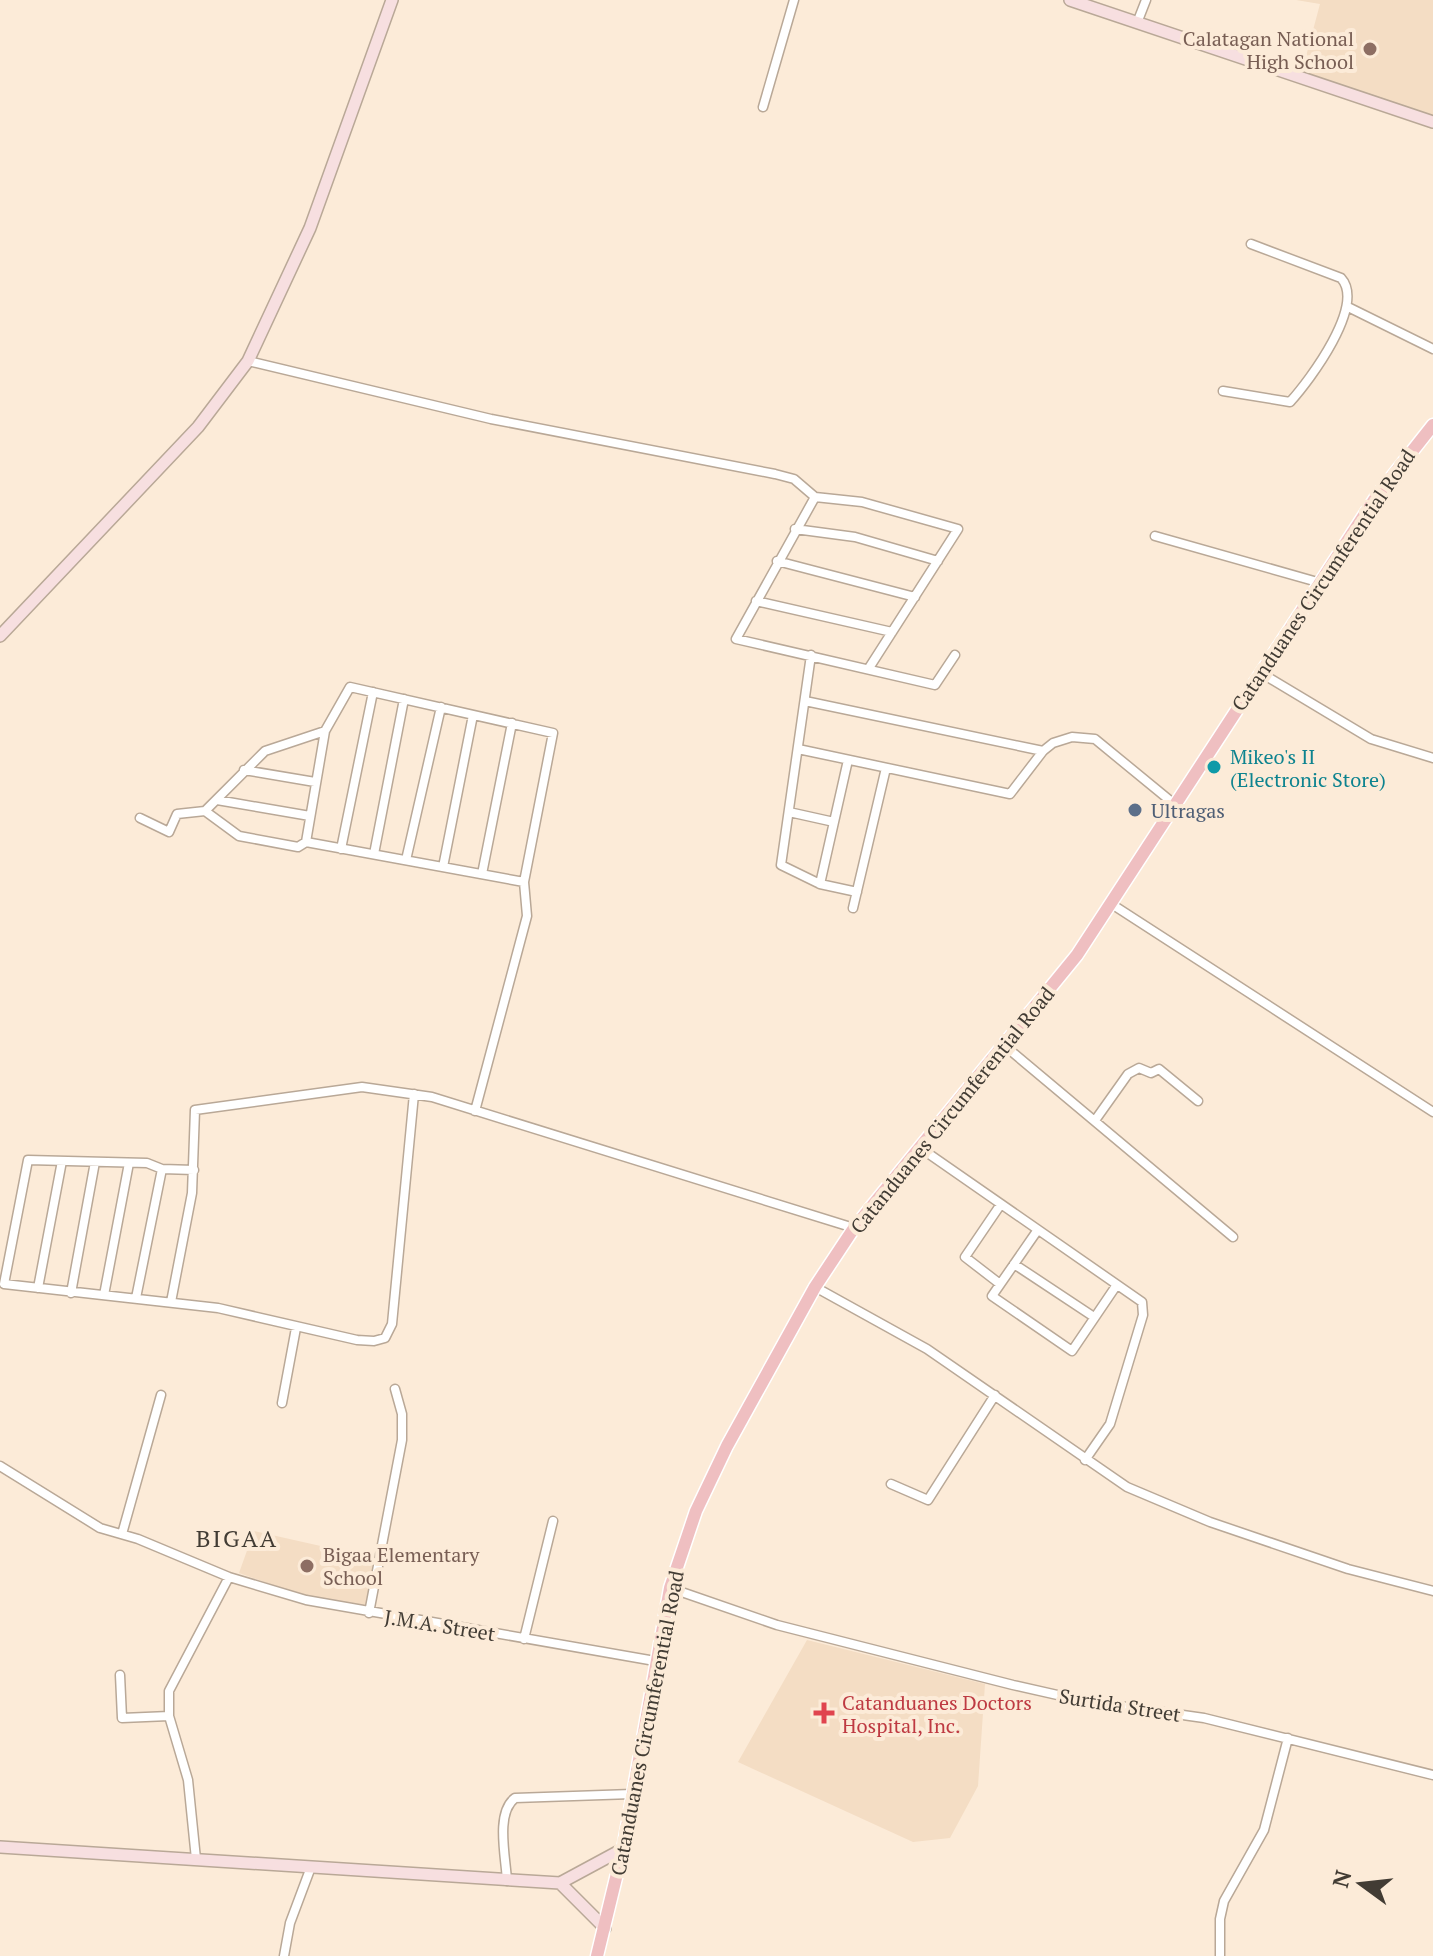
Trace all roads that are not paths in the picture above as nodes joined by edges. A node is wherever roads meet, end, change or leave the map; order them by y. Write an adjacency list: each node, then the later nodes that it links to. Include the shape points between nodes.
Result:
1 (392, 0): 11 (street, via 310,228)
2 (794, 0): 6 (street)
3 (1070, 0): 5 (street)
4 (1146, 0): 5 (street)
5 (1137, 23): 7 (street)
6 (763, 107)
7 (1433, 122)
8 (1251, 244): 9 (street, via 1341,278 1347,284)
9 (1348, 307): 10 (street); 12 (street, via 1331,345 1290,402)
10 (1433, 349)
11 (248, 361): 14 (street, via 491,419 775,474 794,479); 23 (street, via 198,427)
12 (1223, 391)
13 (1433, 425): 19 (main road, Catanduanes Circumferential Road, via 1399,465)
14 (815, 497): 15 (street); 18 (street, via 862,502 958,529)
15 (795, 529): 17 (street); 18 (street, via 855,537)
16 (1155, 536): 19 (street)
17 (777, 561): 20 (street); 21 (street)
18 (938, 561): 20 (street)
19 (1321, 583): 27 (main road, Catanduanes Circumferential Road)
20 (915, 597): 22 (street)
21 (756, 601): 22 (street); 24 (street, via 736,639)
22 (892, 632): 26 (street)
23 (0, 636)
24 (811, 655): 26 (street); 30 (street)
25 (955, 655): 26 (street, via 935,685)
26 (869, 668)
27 (1261, 673): 37 (street, via 1371,739); 43 (main road, Catanduanes Circumferential Road)
28 (373, 692): 29 (street); 34 (street, via 350,687); 50 (street)
29 (404, 699): 31 (street); 51 (street)
30 (805, 701): 35 (street); 36 (street)
31 (441, 707): 32 (street); 52 (street)
32 (473, 715): 33 (street); 53 (street)
33 (512, 723): 54 (street); 55 (street, via 553,733)
34 (325, 731): 40 (street, via 265,751); 41 (street)
35 (798, 749): 38 (street); 45 (street)
36 (1043, 751): 39 (street, via 1010,794); 43 (street, via 1072,737 1095,739)
37 (1433, 758)
38 (848, 760): 39 (street); 48 (street)
39 (886, 768): 57 (street)
40 (244, 770): 41 (street); 42 (street)
41 (315, 782): 46 (street)
42 (217, 800): 44 (street); 46 (street)
43 (1173, 803): 58 (main road, Catanduanes Circumferential Road)
44 (205, 811): 47 (street, via 177,814 169,832); 49 (street, via 239,836 298,847)
45 (789, 812): 48 (street); 56 (street, via 781,865)
46 (310, 816): 49 (street)
47 (140, 818)
48 (834, 822): 56 (street)
49 (306, 842): 50 (street)
50 (341, 849): 51 (street)
51 (374, 854): 52 (street)
52 (406, 860): 53 (street)
53 (443, 867): 54 (street)
54 (482, 874): 55 (street)
55 (524, 882): 63 (street, via 527,916)
56 (820, 884): 57 (street)
57 (857, 892): 59 (street)
58 (1110, 903): 60 (main road, Catanduanes Circumferential Road, via 1077,955); 64 (street)
59 (853, 908)
60 (1005, 1046): 65 (street); 66 (main road, Catanduanes Circumferential Road)
61 (414, 1094): 63 (street); 71 (street, via 362,1087 197,1107); 86 (street, via 392,1324 385,1338 357,1340)
62 (1198, 1101): 65 (street, via 1159,1069 1151,1073 1139,1068 1128,1074)
63 (475, 1111): 73 (street)
64 (1433, 1112)
65 (1096, 1119): 75 (street)
66 (919, 1147): 72 (street); 73 (main road, Catanduanes Circumferential Road)
67 (62, 1161): 68 (street); 80 (street); 80 (street, via 28,1160 4,1284)
68 (95, 1162): 69 (street); 81 (street)
69 (129, 1163): 70 (street); 82 (street)
70 (162, 1169): 71 (street); 83 (street)
71 (194, 1170): 84 (street)
72 (1001, 1204): 74 (street); 77 (street, via 965,1257)
73 (854, 1228): 79 (main road, Catanduanes Circumferential Road)
74 (1037, 1231): 76 (street); 78 (street)
75 (1233, 1237)
76 (1014, 1264): 77 (street); 85 (street)
77 (1000, 1284): 85 (street, via 992,1296 1072,1351)
78 (1116, 1286): 85 (street); 91 (street, via 1142,1302 1143,1315 1110,1424)
79 (815, 1287): 89 (street, via 927,1349); 97 (main road, Catanduanes Circumferential Road, via 703,1493)
80 (38, 1288): 81 (street)
81 (71, 1293): 82 (street)
82 (104, 1295): 83 (street)
83 (136, 1298): 84 (street)
84 (171, 1302): 86 (street)
85 (1094, 1317)
86 (296, 1328): 90 (street)
87 (395, 1389): 99 (street, via 402,1440)
88 (161, 1395): 95 (street)
89 (995, 1395): 91 (street); 93 (street, via 928,1500)
90 (282, 1403)
91 (1085, 1460): 98 (street, via 1185,1514 1348,1569)
92 (0, 1466): 95 (street, J.M.A. Street, via 100,1528)
93 (891, 1484)
94 (553, 1521): 100 (street)
95 (122, 1534): 96 (street, J.M.A. Street)
96 (229, 1577): 99 (street, J.M.A. Street); 103 (street, via 169,1691)
97 (670, 1588): 101 (main road, Catanduanes Circumferential Road); 104 (street, Surtida Street, via 777,1625 1013,1685)
98 (1433, 1591)
99 (369, 1613): 100 (street, J.M.A. Street)
100 (524, 1639): 101 (street, J.M.A. Street)
101 (655, 1661): 106 (main road, Catanduanes Circumferential Road)
102 (120, 1675): 103 (street, via 122,1718)
103 (169, 1716): 109 (street, via 188,1780)
104 (1288, 1738): 105 (street, Surtida Street); 116 (street, via 1264,1830 1224,1901)
105 (1433, 1775)
106 (632, 1794): 108 (main road, Catanduanes Circumferential Road); 111 (street, via 515,1798 504,1818)
107 (0, 1847): 109 (street)
108 (623, 1849): 112 (street); 113 (main road, Catanduanes Circumferential Road)
109 (196, 1859): 110 (street)
110 (311, 1867): 111 (street); 114 (street)
111 (507, 1881): 112 (street)
112 (560, 1883): 113 (street)
113 (605, 1928): 115 (main road, Catanduanes Circumferential Road)
114 (284, 1956)
115 (597, 1956)
116 (1220, 1956)

